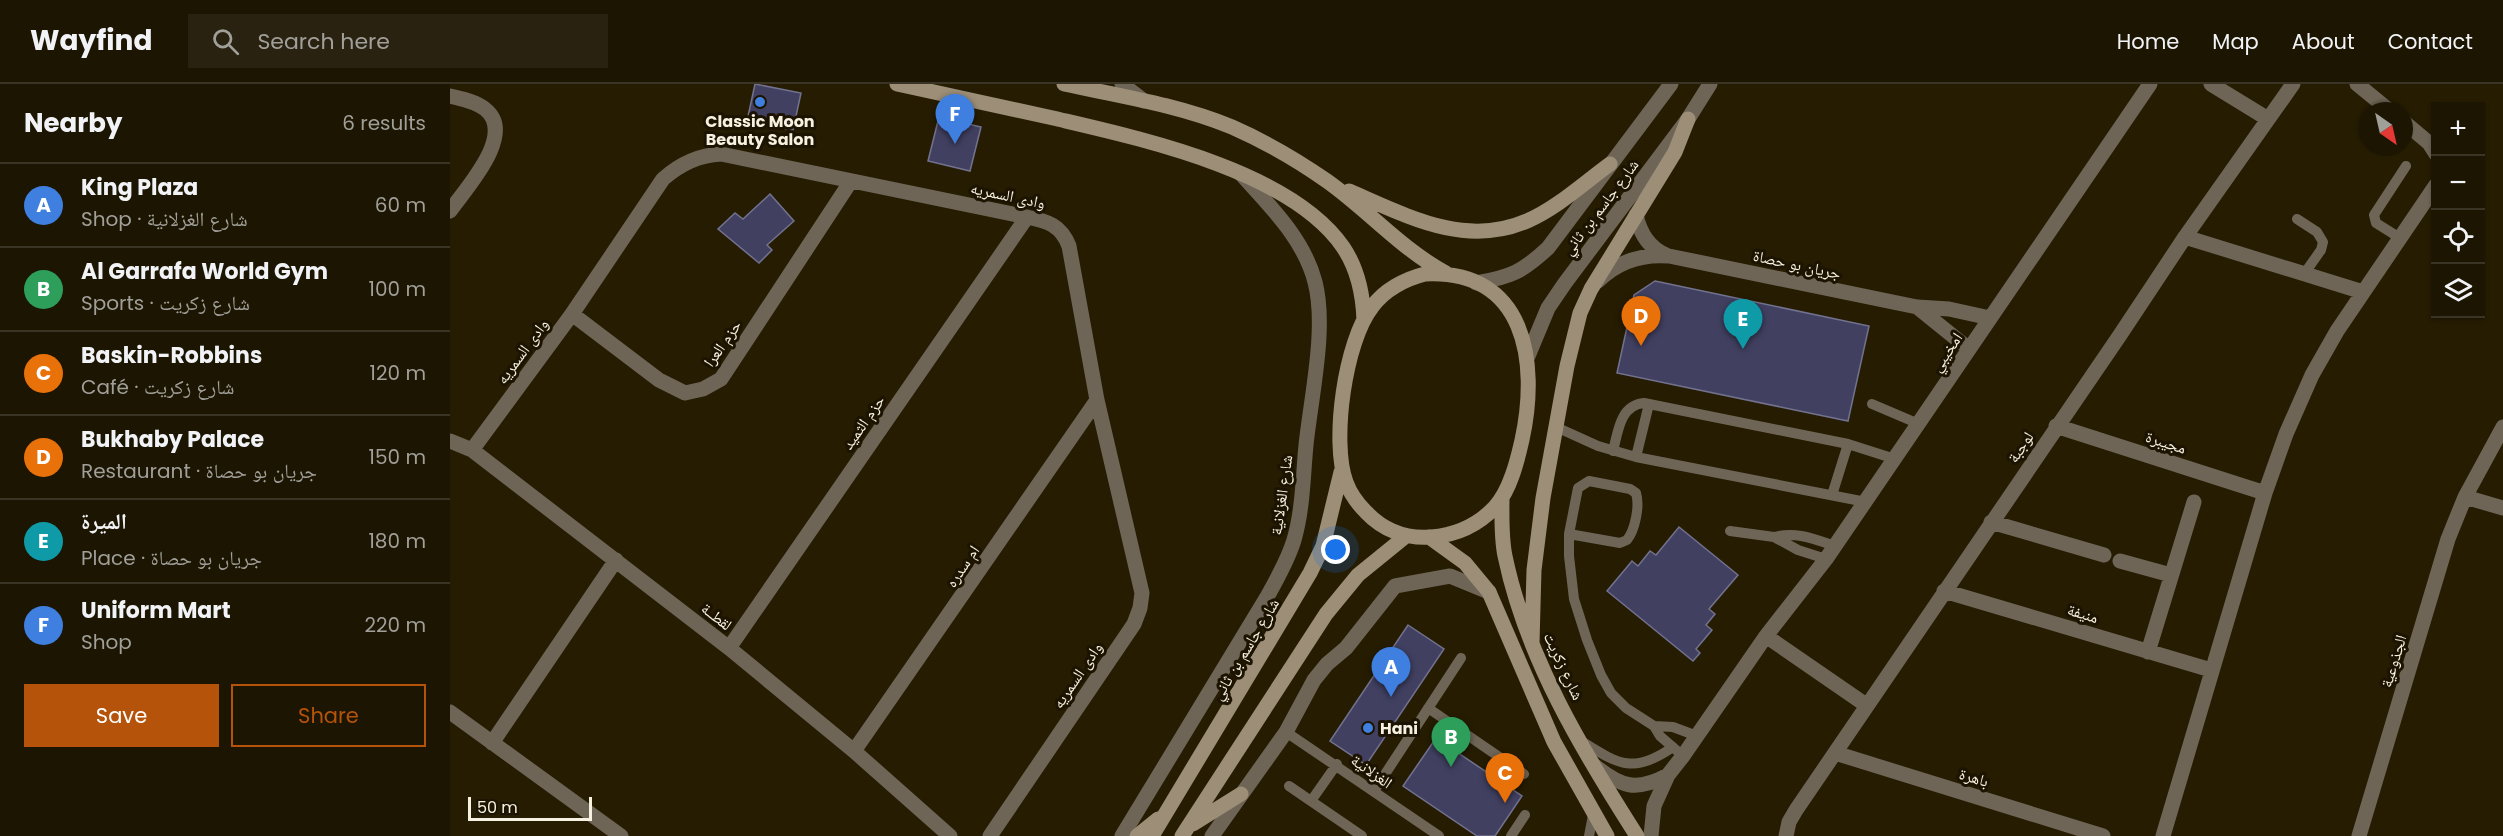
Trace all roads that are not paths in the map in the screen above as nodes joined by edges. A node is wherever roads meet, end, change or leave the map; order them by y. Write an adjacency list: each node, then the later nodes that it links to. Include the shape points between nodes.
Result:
1 (897, 84): 19 (main road, via 1150,141)
2 (1064, 84): 11 (main road)
3 (1122, 84): 11 (street)
4 (1671, 84): 17 (street, شارع جاسم بن ثاني)
5 (1710, 84): 13 (street, شارع جاسم بن ثاني)
6 (2150, 84): 37 (street, امخيبي)
7 (2211, 84): 14 (street)
8 (2293, 84): 14 (street, لوجبة)
9 (2357, 84): 12 (street)
10 (450, 96): 23 (street, via 487,110 495,123 496,137 489,156)
11 (1144, 102): 21 (main road, via 1231,126 1276,148)
12 (2379, 102)
13 (1688, 119): 24 (main road, via 1675,152); 40 (street, شارع جاسم بن ثاني, via 1564,283 1548,308)
14 (2268, 119): 27 (street, لوجبة)
15 (2413, 130): 16 (street)
16 (2431, 146)
17 (1610, 164): 21 (main road, via 1529,220 1482,232 1452,231 1425,224); 32 (street, شارع جاسم بن ثاني, via 1548,248 1527,267 1505,278)
18 (2406, 166): 28 (lane, via 2374,215 2376,222)
19 (1241, 174): 38 (main road, via 1282,195 1327,228 1352,262 1363,297); 107 (street, شارع الغزلانية, via 1296,240 1315,282 1318,327 1301,503 1294,539 1280,573)
20 (851, 181): 25 (street, وادى السمريه); 36 (street, وادى السمريه, via 721,154 704,155 676,167 663,178); 36 (street, حزم العرا, via 721,379 703,389 685,393 659,380)
21 (1330, 183): 30 (main road, via 1413,253)
22 (2431, 192): 28 (street)
23 (450, 211)
24 (1636, 215): 29 (street, جريان بو حصاة, via 1645,238); 33 (main road)
25 (1027, 217): 41 (street, وادى السمريه, via 1052,224 1063,233 1069,246); 77 (street, حزم الثميد)
26 (2297, 219): 31 (lane, via 2317,232 2323,242)
27 (2185, 237): 31 (street); 45 (street, لوجبة)
28 (2400, 238): 34 (street)
29 (1669, 256): 33 (street, جريان بو حصاة, via 1646,256 1624,262); 35 (street, جريان بو حصاة)
30 (1448, 274): 32 (main road); 38 (main road, via 1425,274 1400,284 1372,307)
31 (2304, 274): 34 (street)
32 (1476, 283): 40 (main road, via 1497,297 1513,316)
33 (1591, 289): 46 (main road, via 1580,313)
34 (2363, 292): 55 (street, via 2312,375)
35 (1917, 307): 37 (street, جريان بو حصاة); 39 (street, جريان بو حصاة)
36 (572, 314): 50 (street, وادى السمريه)
37 (1990, 318): 39 (street, امخيبي)
38 (1364, 320): 54 (main road, via 1344,394 1340,431)
39 (1969, 349): 44 (street, امخيبي)
40 (1528, 356): 57 (main road, via 1527,414 1519,454)
41 (1097, 400): 89 (street, ام سدره); 106 (street, وادى السمريه, via 1142,593 1140,608 1134,624)
42 (1649, 404): 49 (lane); 51 (lane, via 1628,409); 52 (lane)
43 (1872, 404): 44 (lane)
44 (1918, 424): 53 (street, امخيبي)
45 (2056, 426): 55 (street, مجيبرة); 62 (street, لوجبة)
46 (1556, 427): 51 (lane); 76 (main road, via 1534,570)
47 (2503, 427): 58 (street, الجذوعية)
48 (450, 441): 50 (street, لقطــة)
49 (1848, 444): 53 (lane); 56 (lane)
50 (472, 450): 70 (street, لقطــة)
51 (1613, 451): 52 (lane)
52 (1636, 457): 56 (lane)
53 (1895, 459): 59 (street, امخيبي)
54 (1342, 469): 65 (main road, via 1346,484 1366,512 1384,527); 100 (main road, شارع جاسم بن ثاني, via 1323,546 1310,573)
55 (2265, 493): 80 (street)
56 (1832, 495): 59 (lane)
57 (1502, 497): 66 (main road, via 1464,530); 76 (main road, شارع زكريت, via 1505,555)
58 (2465, 497): 61 (street); 121 (street, الجذوعية, via 2448,539)
59 (1866, 502): 68 (street, امخيبي)
60 (2194, 502): 72 (street)
61 (2503, 508)
62 (1991, 522): 69 (street); 73 (street, لوجبة)
63 (1730, 531): 67 (lane)
64 (1569, 534): 64 (lane, via 1582,483 1596,482 1636,493 1638,501 1627,540 1620,543); 84 (lane, via 1574,599 1601,675 1618,701)
65 (1406, 536): 66 (main road); 103 (main road, via 1358,575 1326,614)
66 (1429, 537): 74 (main road, via 1465,563)
67 (1774, 537): 68 (lane, via 1798,550); 68 (lane, via 1799,534)
68 (1831, 552): 75 (street, امخيبي)
69 (2104, 555)
70 (616, 560): 77 (street, لقطــة); 88 (street)
71 (2120, 561): 72 (street)
72 (2171, 576): 78 (street)
73 (1944, 591): 78 (street, منيفة); 81 (street, لوجبة)
74 (1489, 592): 85 (street, via 1450,576 1395,586 1346,648 1314,680); 102 (main road, via 1554,742)
75 (1766, 636): 81 (street); 86 (street, امخيبي)
76 (1532, 643): 87 (main road, شارع زكريت)
77 (729, 648): 89 (street, لقطــة)
78 (2148, 652): 80 (street, منيفة)
79 (1461, 658): 82 (lane)
80 (2211, 670): 120 (street)
81 (1866, 705): 91 (street, لوجبة)
82 (1428, 708): 94 (lane); 97 (lane)
83 (450, 712): 88 (street)
84 (1654, 726): 86 (lane, via 1668,726); 90 (lane)
85 (1286, 732): 93 (lane, الغزلانية); 98 (street)
86 (1697, 736): 90 (street, امخيبي)
87 (1578, 738): 90 (lane, via 1623,763 1654,760); 92 (main road, شارع زكريت)
88 (492, 743): 104 (street)
89 (854, 751): 105 (street, لقطــة)
90 (1678, 752): 95 (street, امخيبي)
91 (1835, 753): 118 (street, لوجبة, via 1796,810); 119 (street, باهرة)
92 (1589, 761): 95 (street, via 1624,785 1649,784); 116 (main road, شارع زكريت)
93 (1336, 764): 97 (lane, الغزلانية); 99 (lane)
94 (1524, 774)
95 (1668, 775): 117 (street, امخيبي, via 1654,806)
96 (1289, 786): 99 (lane)
97 (1374, 791): 112 (lane, الغزلانية)
98 (1241, 794): 103 (main road); 110 (street)
99 (1311, 801): 111 (lane)
100 (1170, 810): 108 (main road); 109 (main road, شارع جاسم بن ثاني)
101 (1525, 815): 113 (lane)
102 (1593, 815): 114 (lane); 115 (main road)
103 (1185, 832)
104 (621, 836)
105 (950, 836)
106 (990, 836)
107 (1122, 836)
108 (1137, 836)
109 (1152, 836)
110 (1212, 836)
111 (1362, 836)
112 (1439, 836)
113 (1511, 836)
114 (1589, 836)
115 (1607, 836)
116 (1637, 836)
117 (1651, 836)
118 (1786, 836)
119 (2103, 836)
120 (2163, 836)
121 (2359, 836)

